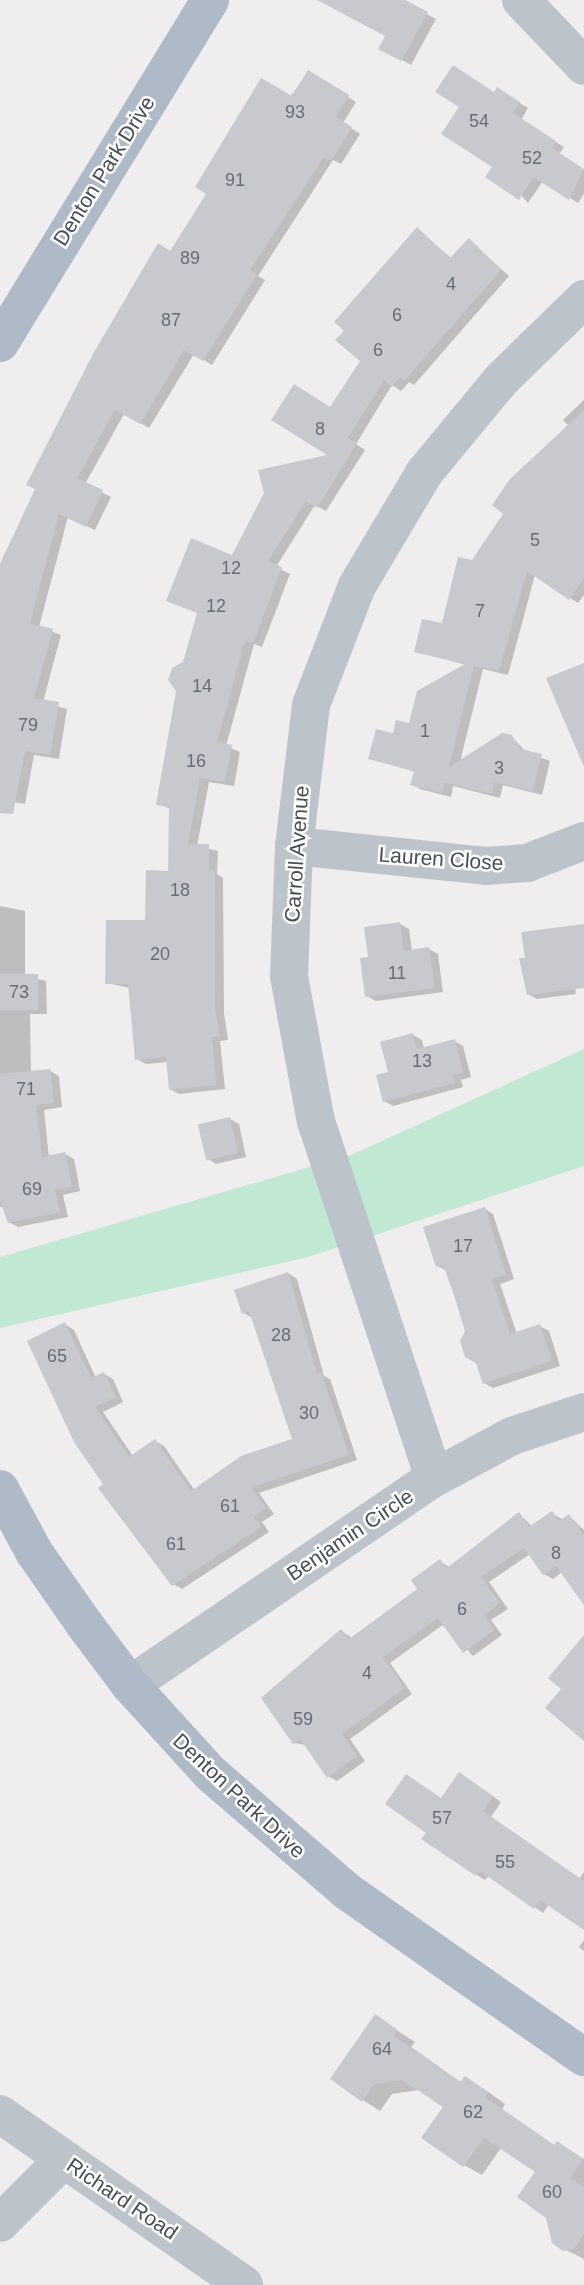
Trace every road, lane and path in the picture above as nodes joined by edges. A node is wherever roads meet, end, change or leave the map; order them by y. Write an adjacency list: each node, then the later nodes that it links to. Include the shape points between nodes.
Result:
1 (210, 0): 5 (main road, Denton Park Drive)
2 (521, 0): 3 (street)
3 (584, 66)
4 (584, 299): 7 (street, Carroll Avenue, via 501,380 424,473 357,586 311,705)
5 (0, 343)
6 (584, 841): 7 (street, Lauren Close, via 527,863 486,866)
7 (294, 846): 9 (street, Carroll Avenue, via 289,976 316,1122)
8 (584, 1412): 9 (street, Benjamin Circle, via 512,1436)
9 (434, 1478): 11 (street, Benjamin Circle)
10 (0, 1489): 11 (main road, Denton Park Drive, via 34,1552)
11 (130, 1685): 12 (main road, Denton Park Drive, via 210,1773 295,1849 348,1892)
12 (584, 2057)
13 (0, 2114): 14 (street, Richard Road)
14 (63, 2160): 15 (street); 16 (street, Richard Road)
15 (0, 2223)
16 (244, 2285)

